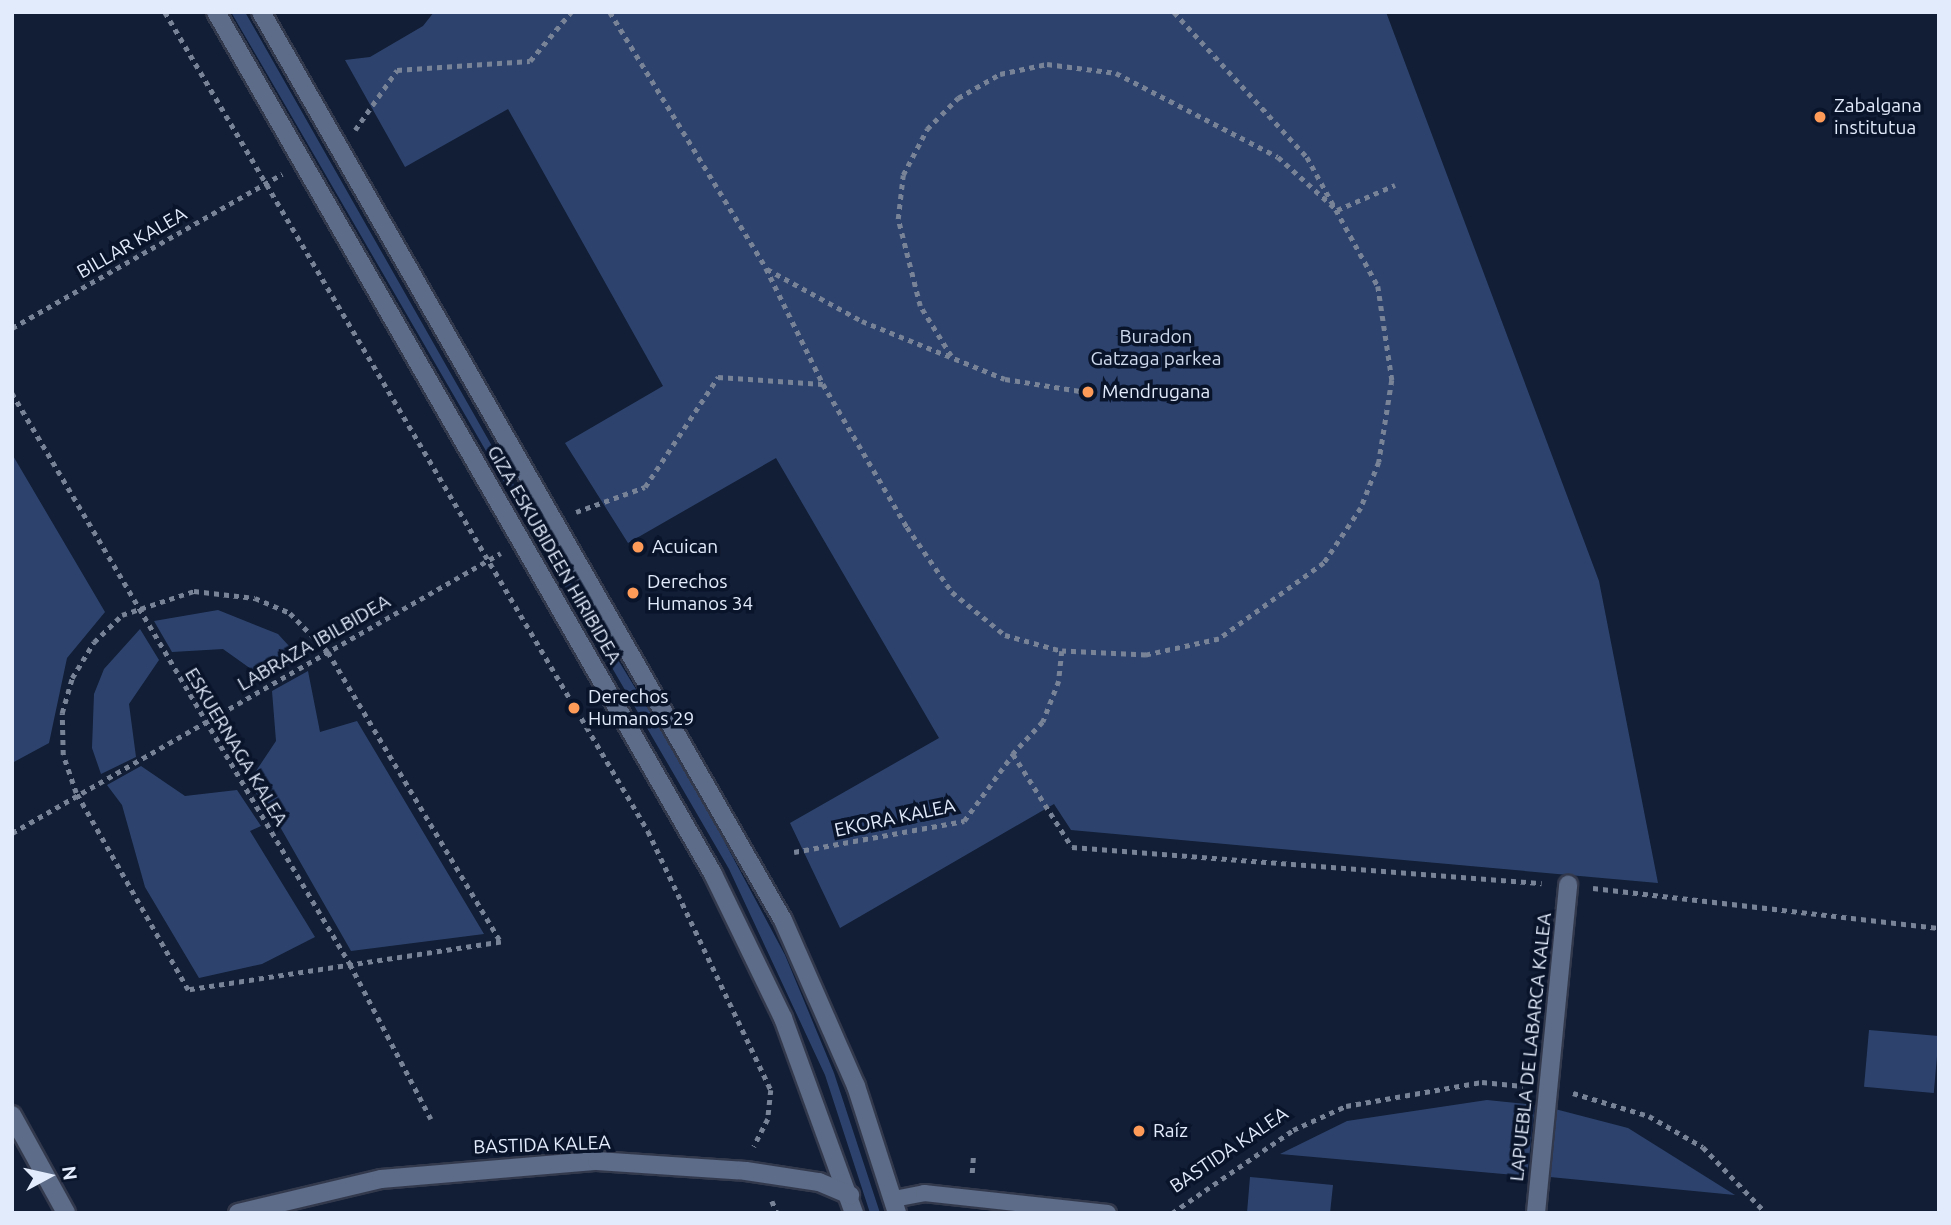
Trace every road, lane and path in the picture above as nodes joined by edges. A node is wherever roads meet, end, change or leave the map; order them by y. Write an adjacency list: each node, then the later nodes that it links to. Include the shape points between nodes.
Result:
1 (165, 12): 8 (path)
2 (216, 12): 34 (street, GIZA ESKUBIDEEN HIRIBIDEA, via 713,873 783,1018)
3 (261, 12): 35 (street, GIZA ESKUBIDEEN HIRIBIDEA, via 783,920 856,1086)
4 (571, 12): 7 (path, via 530,61 397,69)
5 (610, 12): 11 (path)
6 (1174, 12): 10 (path, via 1307,158)
7 (359, 128)
8 (266, 183): 12 (path, BILLAR KALEA); 18 (path)
9 (1395, 185): 10 (path)
10 (1337, 210): 13 (path, via 1278,157 1116,73 1047,64 1000,74 958,98 927,129 903,175 898,219 920,306); 21 (path, via 1378,286 1392,380 1380,462 1361,508 1324,563 1219,639 1146,655)
11 (766, 268): 13 (path, via 862,321); 14 (path)
12 (12, 328)
13 (951, 356): 15 (path, via 1005,379)
14 (823, 384): 17 (path, via 718,377 645,487); 21 (path, via 952,592 1005,635)
15 (1080, 391)
16 (12, 393): 19 (path, ESKUERNAGA KALEA)
17 (583, 509)
18 (484, 562): 20 (path, LABRAZA IBILBIDEA); 33 (path, via 648,831 718,970 771,1090 768,1119 753,1150)
19 (135, 605): 20 (path, via 194,591 255,598 290,613); 22 (path, ESKUERNAGA KALEA); 24 (path, via 94,642 72,678 62,713 63,755)
20 (328, 652): 22 (path, LABRAZA IBILBIDEA); 29 (path, via 501,942)
21 (1062, 652): 23 (path, EKORA KALEA, via 1059,681 1043,722)
22 (204, 721): 24 (path, LABRAZA IBILBIDEA); 29 (path, ESKUERNAGA KALEA)
23 (1013, 754): 26 (path, EKORA KALEA, via 964,821); 27 (path, via 1072,847)
24 (76, 793): 25 (path, LABRAZA IBILBIDEA); 29 (path, via 188,990)
25 (12, 834)
26 (794, 852)
27 (1568, 885): 28 (path); 30 (street, LAPUEBLA DE LABARCA KALEA)
28 (1939, 928)
29 (350, 964): 32 (path, ESKUERNAGA KALEA)
30 (1549, 1089): 41 (path, BASTIDA KALEA, via 1482,1082 1346,1106 1293,1130); 42 (street, LAPUEBLA DE LABARCA KALEA); 43 (path, BASTIDA KALEA, via 1590,1095 1703,1147)
31 (12, 1115): 36 (street)
32 (430, 1119)
33 (759, 1173): 34 (street, BASTIDA KALEA, via 819,1182); 37 (street, BASTIDA KALEA, via 597,1161 490,1166 382,1179); 38 (path)
34 (850, 1195): 39 (street, GIZA ESKUBIDEEN HIRIBIDEA)
35 (895, 1206): 40 (lane, via 924,1193)
36 (66, 1213)
37 (237, 1213)
38 (777, 1213)
39 (854, 1213)
40 (1108, 1213)
41 (1172, 1213)
42 (1536, 1213)
43 (1766, 1213)

